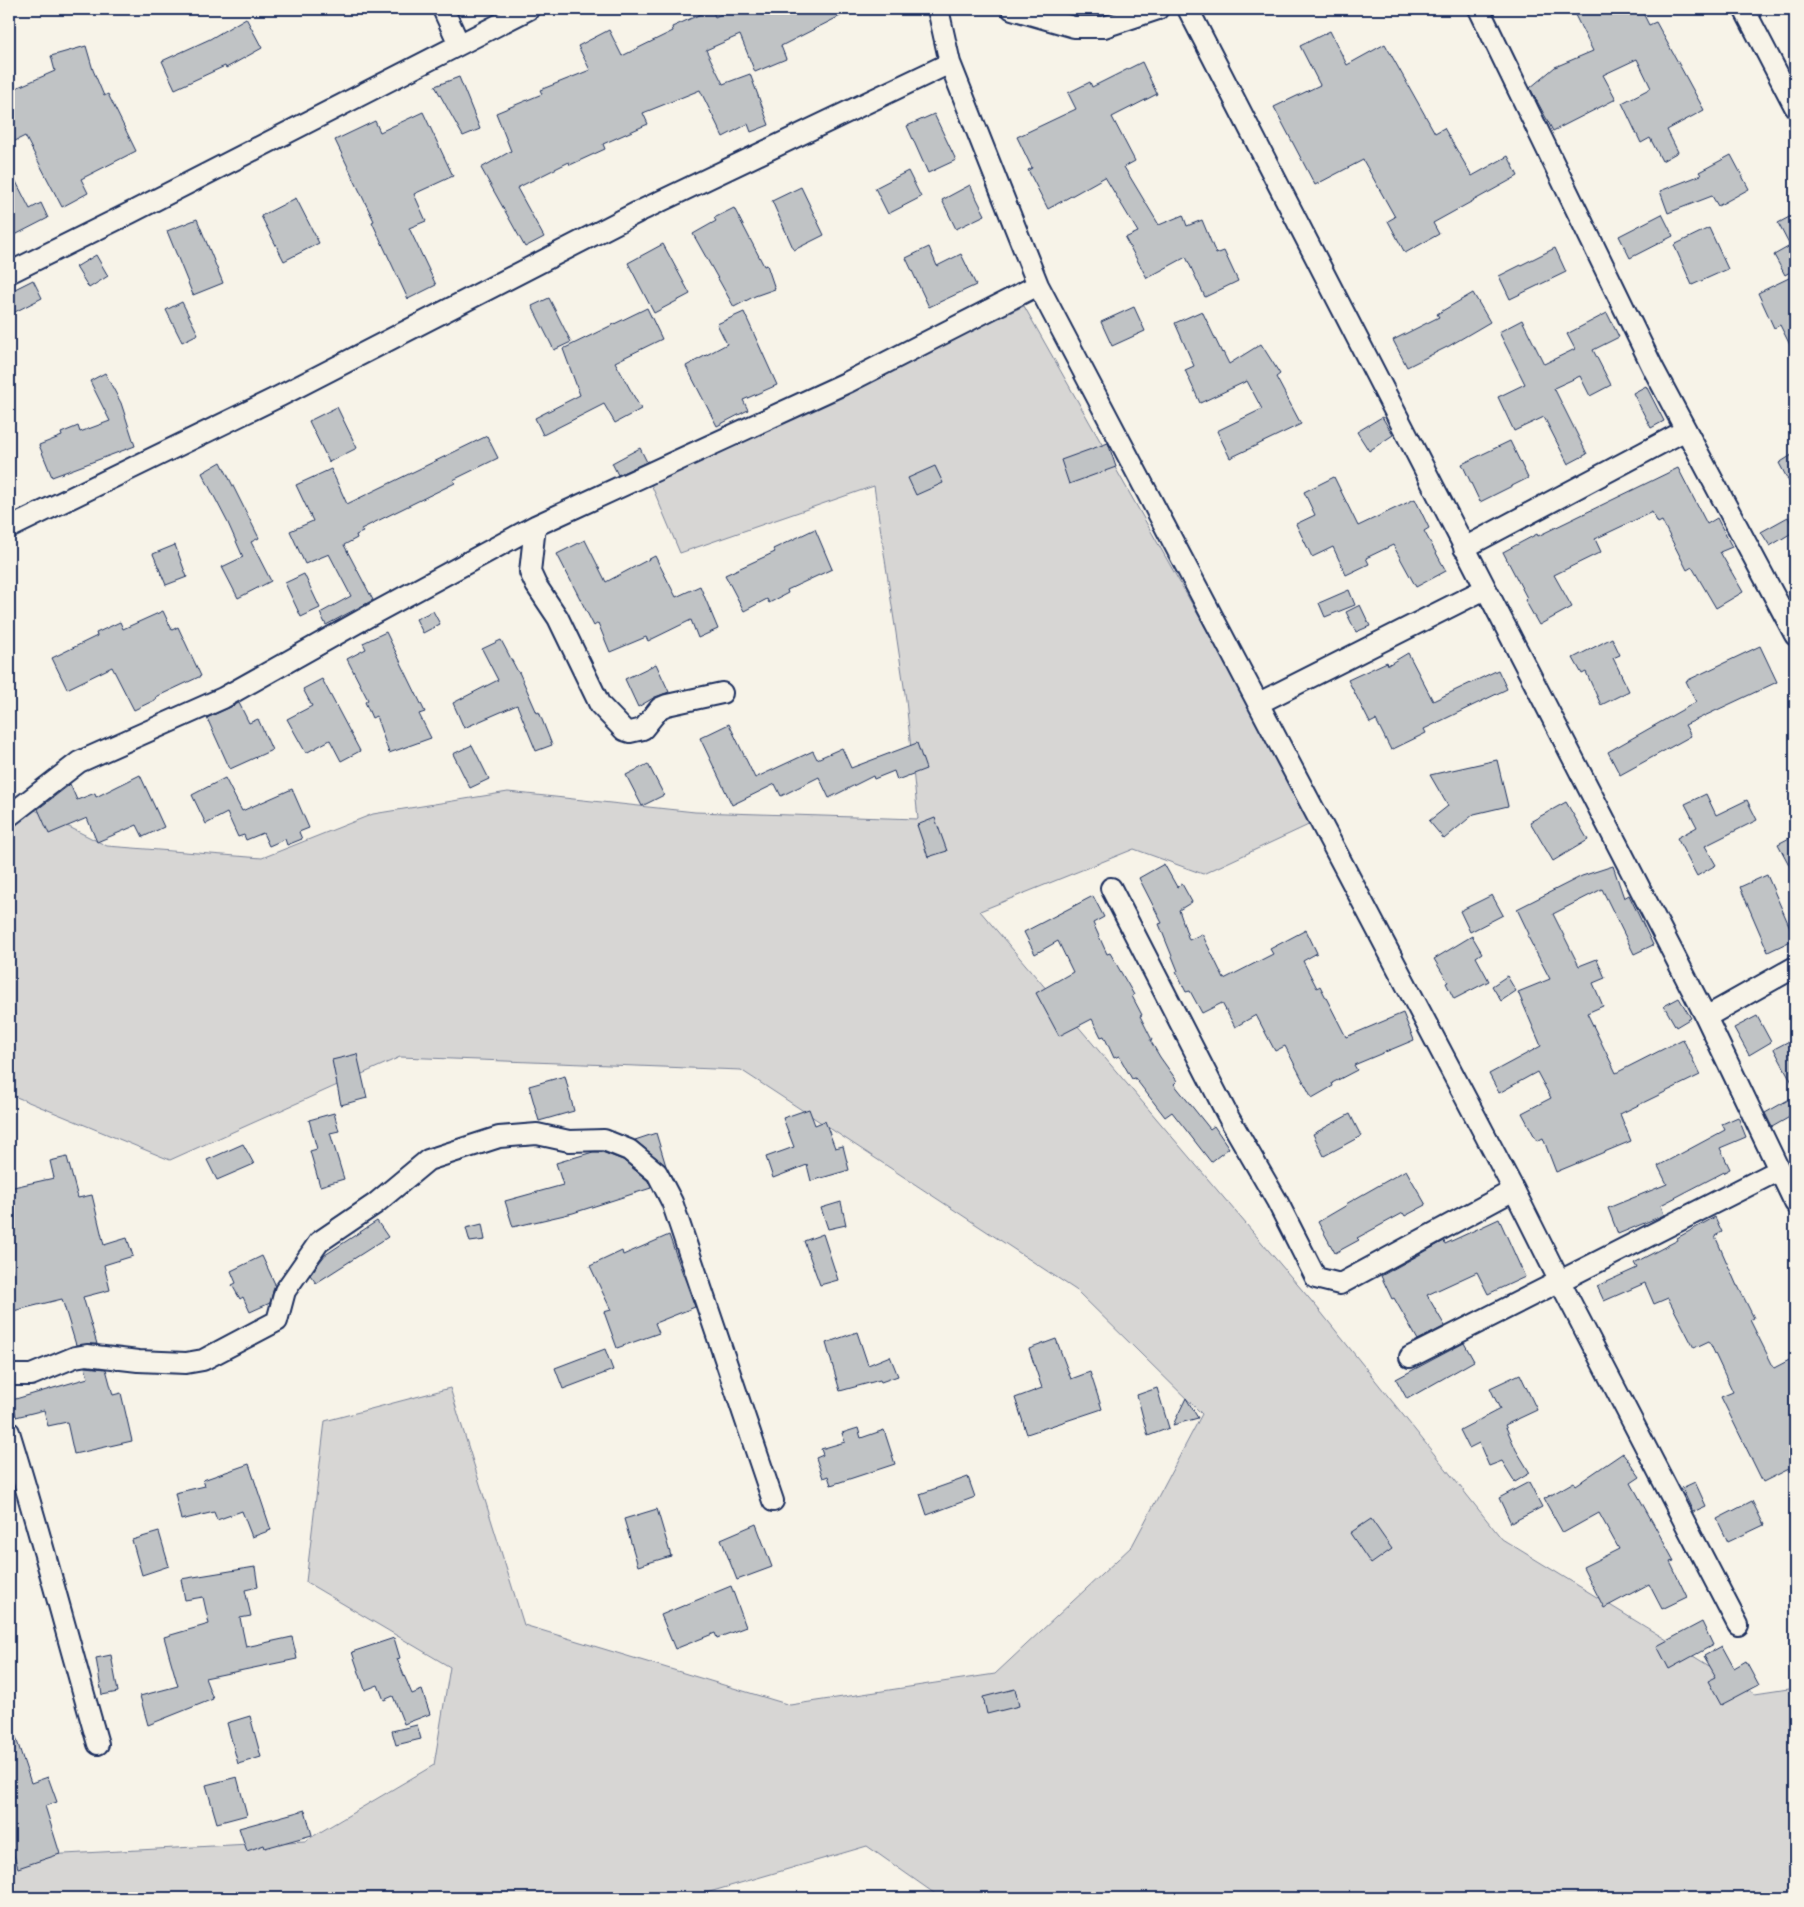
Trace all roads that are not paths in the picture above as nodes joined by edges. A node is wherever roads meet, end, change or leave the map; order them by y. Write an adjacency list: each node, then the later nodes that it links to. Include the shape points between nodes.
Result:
1 (443, 9): 9 (street)
2 (529, 9): 9 (street)
3 (938, 9): 10 (street)
4 (1012, 9): 5 (street, via 1074,27 1104,27)
5 (1158, 9)
6 (1188, 9): 17 (street)
7 (1479, 9): 14 (street)
8 (1744, 9): 11 (street)
9 (459, 44): 12 (street)
10 (950, 63): 13 (street); 16 (street, via 638,212 280,396)
11 (1795, 107)
12 (9, 273)
13 (1038, 285): 15 (street, via 848,382); 21 (street)
14 (1686, 430): 17 (street); 19 (street)
15 (535, 526): 20 (street, via 530,572 558,618 600,705 624,730 643,729 660,708 667,705); 22 (street, via 223,698 79,762)
16 (9, 528)
17 (1464, 548): 18 (street)
18 (1484, 588): 21 (street); 25 (street)
19 (1795, 635)
20 (722, 693)
21 (1259, 703): 27 (street)
22 (9, 816)
23 (1111, 888): 27 (street, via 1229,1118 1278,1201 1316,1278 1340,1284)
24 (1795, 967): 25 (street)
25 (1706, 1017): 26 (street)
26 (1779, 1170): 28 (street); 29 (street)
27 (1514, 1190): 29 (street)
28 (1795, 1203)
29 (1560, 1282): 30 (street); 34 (street)
30 (1410, 1357)
31 (9, 1375): 33 (street, via 31,1375 88,1355 138,1361 186,1363 203,1360 277,1321 285,1291 318,1242 375,1204 428,1160 499,1137 537,1134 569,1141 604,1140 629,1150 657,1173 672,1202)
32 (9, 1432): 35 (street)
33 (773, 1501)
34 (1738, 1625)
35 (98, 1744)

